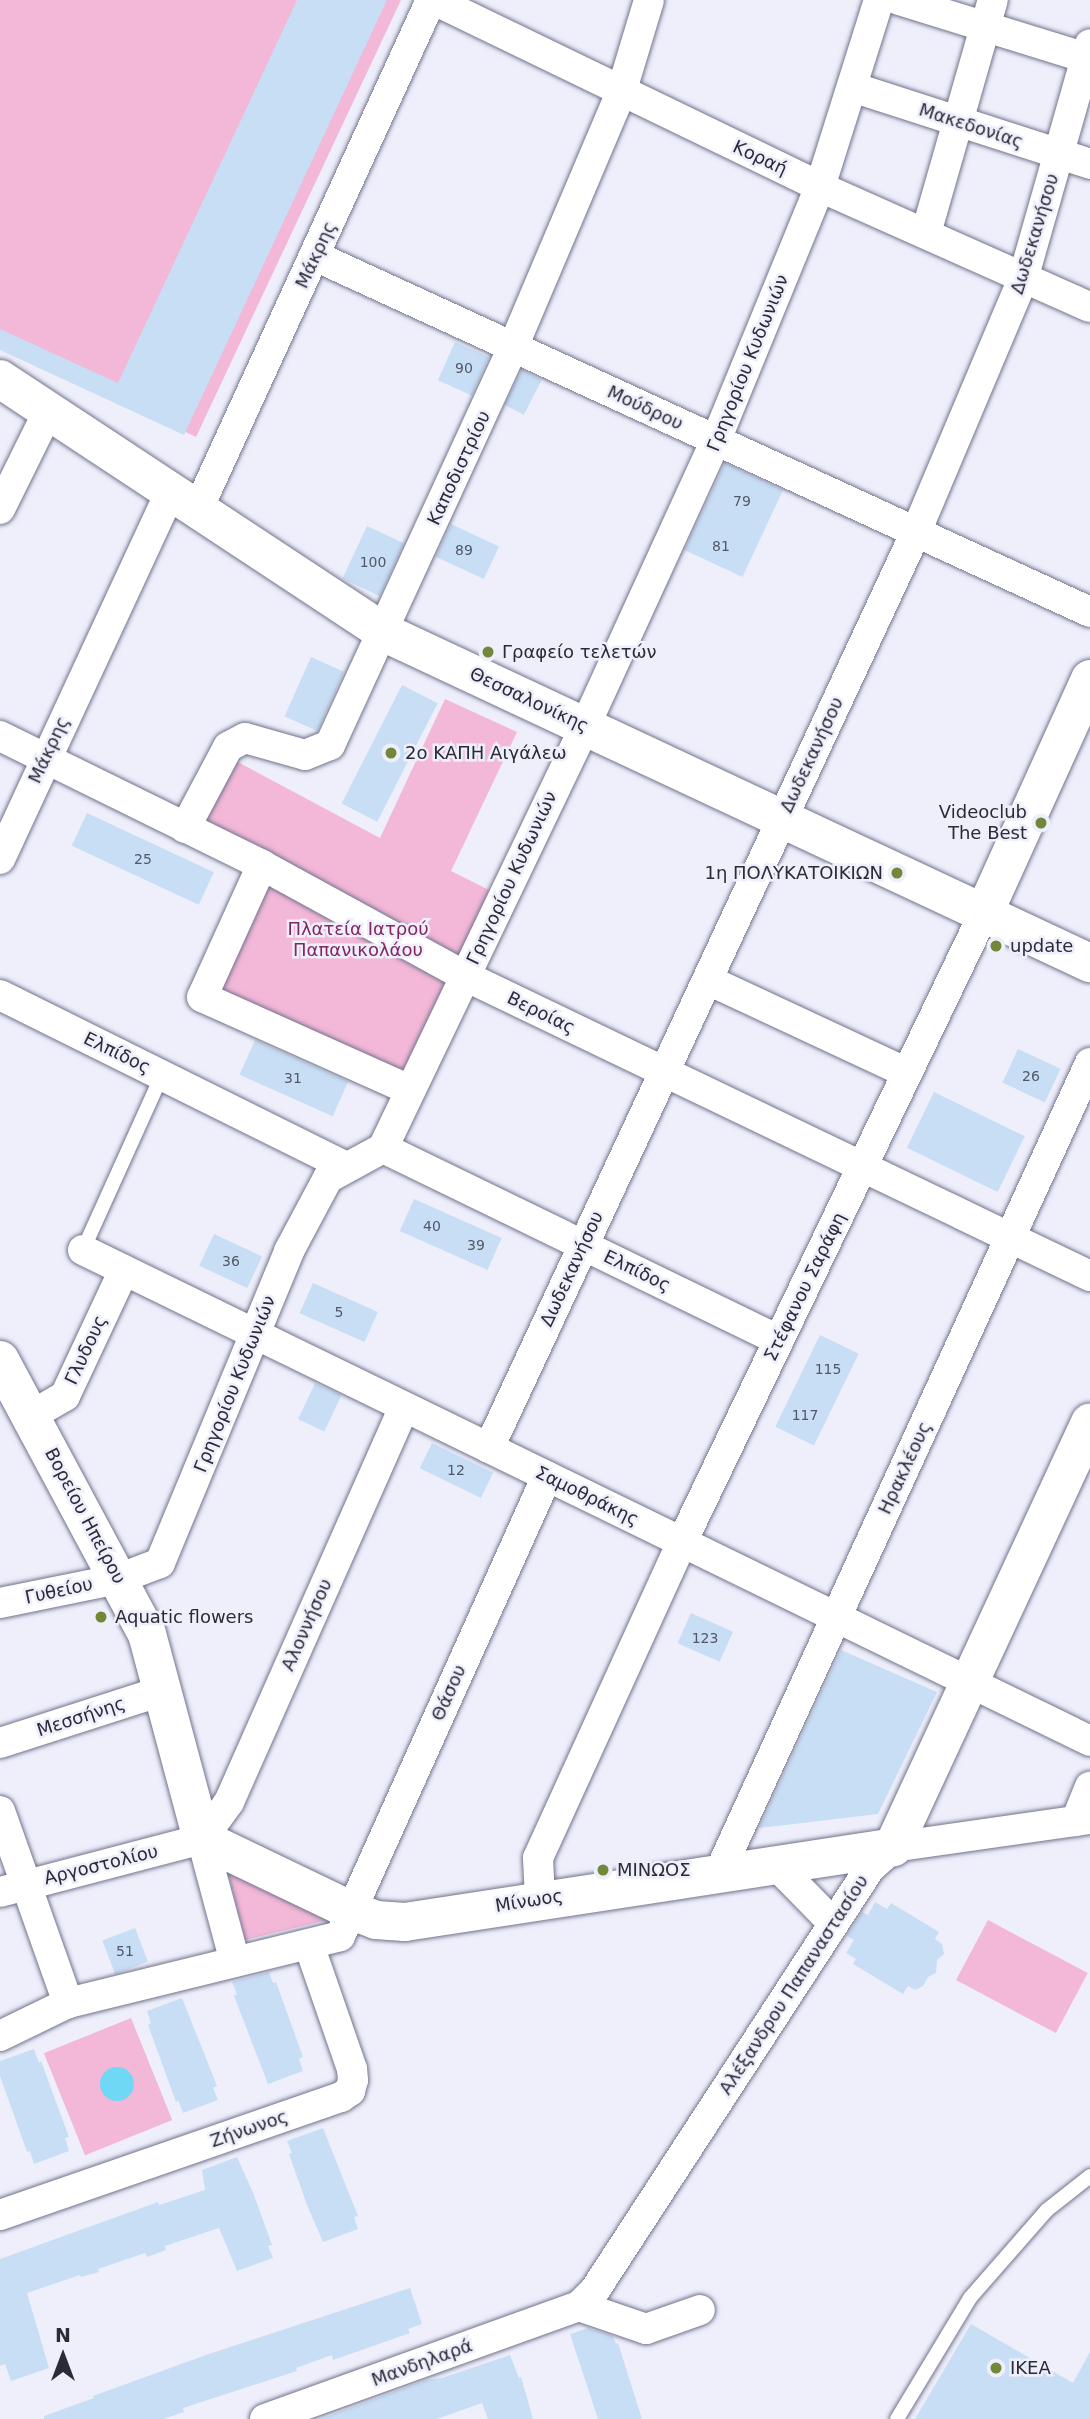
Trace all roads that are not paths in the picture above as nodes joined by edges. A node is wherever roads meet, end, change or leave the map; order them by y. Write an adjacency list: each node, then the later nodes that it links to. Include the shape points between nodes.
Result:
1 (432, 0): 8 (street, Κοραή); 14 (street, Μάκρης)
2 (649, 0): 8 (street, Καποδιστρίου)
3 (879, 0): 7 (street, Γρηγορίου Κυδωνιών)
4 (899, 0): 5 (street)
5 (990, 14): 6 (street); 9 (street)
6 (1089, 53): 10 (street, Δωδεκανήσου)
7 (852, 87): 9 (street, Μακεδονίας); 12 (street, Γρηγορίου Κυδωνιών)
8 (621, 93): 12 (street, Κοραή); 17 (street, Καποδιστρίου)
9 (959, 123): 10 (street, Μακεδονίας); 13 (street)
10 (1059, 155): 11 (street, Μακεδονίας); 15 (street, Δωδεκανήσου)
11 (1090, 164)
12 (820, 187): 13 (street, Κοραή); 20 (street, Γρηγορίου Κυδωνιών)
13 (926, 233): 15 (street, Κοραή)
14 (315, 256): 17 (street, Μούδρου); 21 (street, Μάκρης)
15 (1023, 279): 16 (street, Κοραή); 23 (street, Δωδεκανήσου)
16 (1090, 307)
17 (513, 347): 20 (street, Μούδρου); 25 (street, Καποδιστρίου)
18 (0, 379): 19 (street, Θεσσαλονίκης)
19 (49, 410): 21 (street, Θεσσαλονίκης); 22 (street)
20 (716, 440): 23 (street, Μούδρου); 27 (street, Γρηγορίου Κυδωνιών)
21 (184, 500): 25 (street, Θεσσαλονίκης); 29 (street, Μάκρης)
22 (0, 509)
23 (916, 532): 24 (street, Μούδρου); 30 (street, Δωδεκανήσου)
24 (1090, 612)
25 (383, 632): 27 (street, Θεσσαλονίκης); 31 (street, Καποδιστρίου, via 330,745 304,755 245,738 228,747)
26 (1090, 679): 34 (street, Στέφανου Σαράφη)
27 (584, 726): 30 (street, Θεσσαλονίκης); 36 (street, Γρηγορίου Κυδωνιών)
28 (0, 736): 29 (street, Βεροίας)
29 (45, 759): 31 (street, Βεροίας); 32 (street, Μάκρης)
30 (782, 819): 34 (street, Θεσσαλονίκης); 37 (street, Δωδεκανήσου)
31 (186, 828): 33 (street, Βεροίας)
32 (0, 859)
33 (262, 865): 36 (street, Βεροίας); 43 (street, via 202,997)
34 (984, 914): 35 (street, Θεσσαλονίκης); 41 (street, Στέφανου Σαράφη)
35 (1090, 963)
36 (466, 976): 40 (street, Βεροίας); 43 (street, Γρηγορίου Κυδωνιών)
37 (708, 979): 40 (street, Δωδεκανήσου); 41 (street)
38 (0, 995): 42 (street, Ελπίδος)
39 (1090, 1063): 47 (street, Ηρακλέους)
40 (664, 1073): 46 (street, Βεροίας); 48 (street, Δωδεκανήσου)
41 (907, 1073): 46 (street, Στέφανου Σαράφη)
42 (162, 1075): 45 (street, Ελπίδος); 49 (lane)
43 (411, 1090): 44 (street, Γρηγορίου Κυδωνιών)
44 (383, 1148): 45 (street, Γρηγορίου Κυδωνιών); 48 (street, Ελπίδος)
45 (346, 1167): 52 (street, Γρηγορίου Κυδωνιών, via 328,1178 315,1202 289,1251)
46 (863, 1168): 47 (street, Βεροίας); 53 (street, Στέφανου Σαράφη)
47 (1010, 1239): 51 (street, Βεροίας); 63 (street, Ηρακλέους)
48 (583, 1245): 53 (street, Ελπίδος); 58 (street, Δωδεκανήσου)
49 (83, 1250): 50 (street, Σαμοθράκης)
50 (124, 1270): 52 (street, Σαμοθράκης); 56 (street, Γλυδους, via 65,1396)
51 (1090, 1276)
52 (256, 1335): 55 (street, Σαμοθράκης); 61 (street, Γρηγορίου Κυδωνιών, via 160,1563)
53 (779, 1340): 60 (street, Στέφανου Σαράφη)
54 (0, 1360): 56 (street, Βορείου Ηπείρου)
55 (404, 1406): 58 (street, Σαμοθράκης); 71 (street, Αλοννήσου, via 229,1802)
56 (32, 1415): 61 (street, Βορείου Ηπείρου)
57 (1090, 1422): 64 (street, Αλέξανδρου Παπαναστασίου)
58 (489, 1448): 59 (street, Σαμοθράκης)
59 (547, 1476): 60 (street, Σαμοθράκης); 77 (street, Θάσου)
60 (682, 1542): 63 (street, Σαμοθράκης); 76 (street, Στέφανου Σαράφη, via 538,1858)
61 (118, 1579): 62 (street, Γυθείου); 65 (street, Βορείου Ηπείρου, via 147,1634)
62 (0, 1603)
63 (836, 1617): 64 (street, Σαμοθράκης); 74 (street, Ηρακλέους)
64 (969, 1683): 66 (street, Σαμοθράκης); 72 (street, Αλέξανδρου Παπαναστασίου)
65 (162, 1691): 67 (street, Μεσσήνης); 71 (street, Βορείου Ηπείρου)
66 (1090, 1741)
67 (0, 1743)
68 (1090, 1787): 70 (street)
69 (0, 1811): 75 (street)
70 (1083, 1820): 72 (street, Μίνωος)
71 (202, 1839): 75 (street, Αργοστολίου); 77 (street); 80 (street, Βορείου Ηπείρου)
72 (893, 1847): 73 (street, Μίνωος); 78 (street, Αλέξανδρου Παπαναστασίου, via 870,1868)
73 (776, 1865): 74 (street, Μίνωος); 78 (street)
74 (719, 1872): 76 (street, Μίνωος)
75 (12, 1888): 81 (street)
76 (540, 1899): 77 (street, Μίνωος, via 405,1922 376,1920)
77 (350, 1910): 79 (street, via 340,1936)
78 (833, 1923): 85 (street, Αλέξανδρου Παπαναστασίου, via 595,2290)
79 (309, 1945): 80 (street); 84 (street, Ζήνωνος, via 352,2069 350,2091)
80 (235, 1962): 81 (street)
81 (68, 2003): 82 (street)
82 (0, 2036)
83 (1090, 2176): 88 (lane, via 1046,2210 970,2298)
84 (0, 2215)
85 (579, 2306): 86 (street, via 646,2329); 87 (street, Μανδηλαρά)
86 (700, 2310)
87 (265, 2419)
88 (897, 2419)

